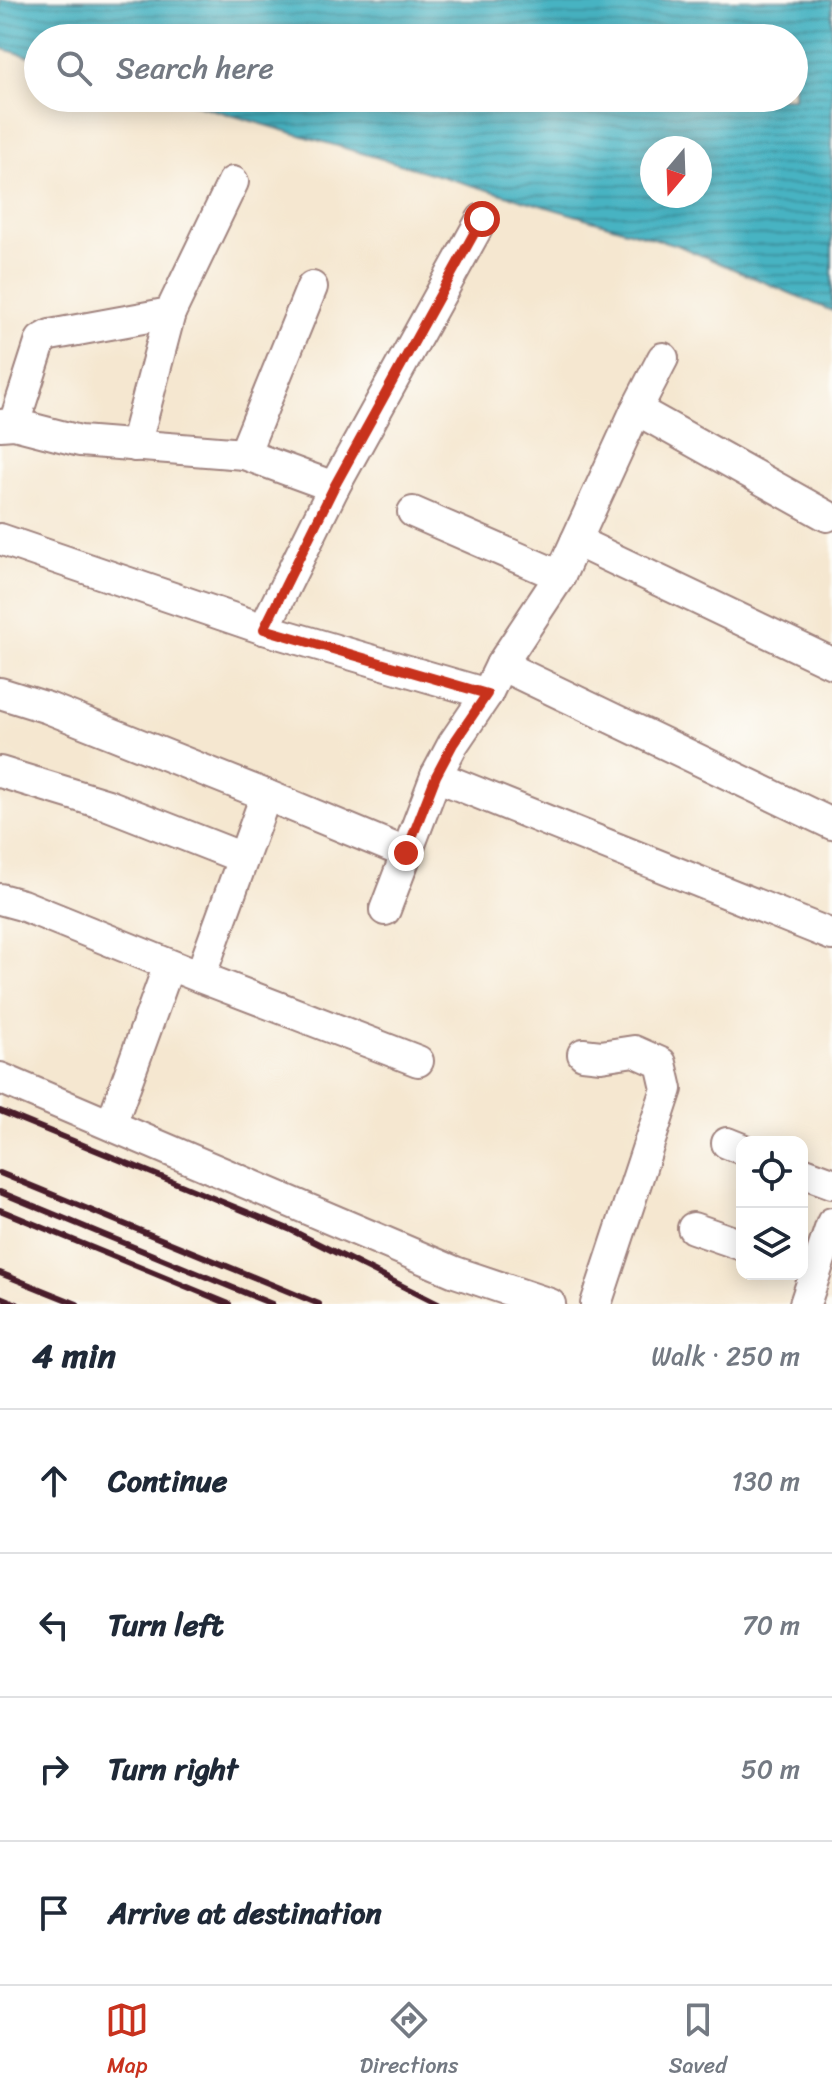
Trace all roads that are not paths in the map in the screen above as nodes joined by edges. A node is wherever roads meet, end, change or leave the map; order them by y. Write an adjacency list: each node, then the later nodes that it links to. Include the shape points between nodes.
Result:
1 (233, 182): 4 (street)
2 (482, 219): 10 (street)
3 (312, 287): 9 (street)
4 (170, 313): 7 (street, via 41,340); 8 (street)
5 (663, 358): 6 (street)
6 (635, 412): 12 (street); 14 (street)
7 (7, 424): 8 (street, via 80,441)
8 (135, 446): 9 (street)
9 (244, 454): 10 (street)
10 (334, 487): 16 (street)
11 (413, 512): 15 (street)
12 (827, 516)
13 (0, 539): 16 (street)
14 (576, 541): 15 (street); 17 (street)
15 (560, 576): 18 (street)
16 (264, 629): 20 (street)
17 (832, 663)
18 (501, 665): 20 (street); 24 (street)
19 (0, 693): 23 (street)
20 (487, 694): 22 (street)
21 (0, 772): 26 (street, via 108,805)
22 (436, 776): 25 (street); 29 (street)
23 (266, 795): 25 (street); 26 (street)
24 (832, 824)
25 (406, 853): 28 (street)
26 (243, 858): 31 (street)
27 (0, 899): 30 (street)
28 (385, 910)
29 (832, 935)
30 (169, 965): 31 (street); 35 (street)
31 (200, 977): 33 (street)
32 (583, 1054): 43 (street, via 634,1051 661,1063 667,1089)
33 (418, 1061)
34 (0, 1078): 35 (street)
35 (111, 1125): 42 (street, via 455,1272)
36 (808, 1174): 37 (street)
37 (832, 1183)
38 (832, 1223): 41 (street)
39 (693, 1228): 40 (street)
40 (736, 1243)
41 (817, 1270): 44 (street)
42 (550, 1304)
43 (596, 1304)
44 (805, 1304)

